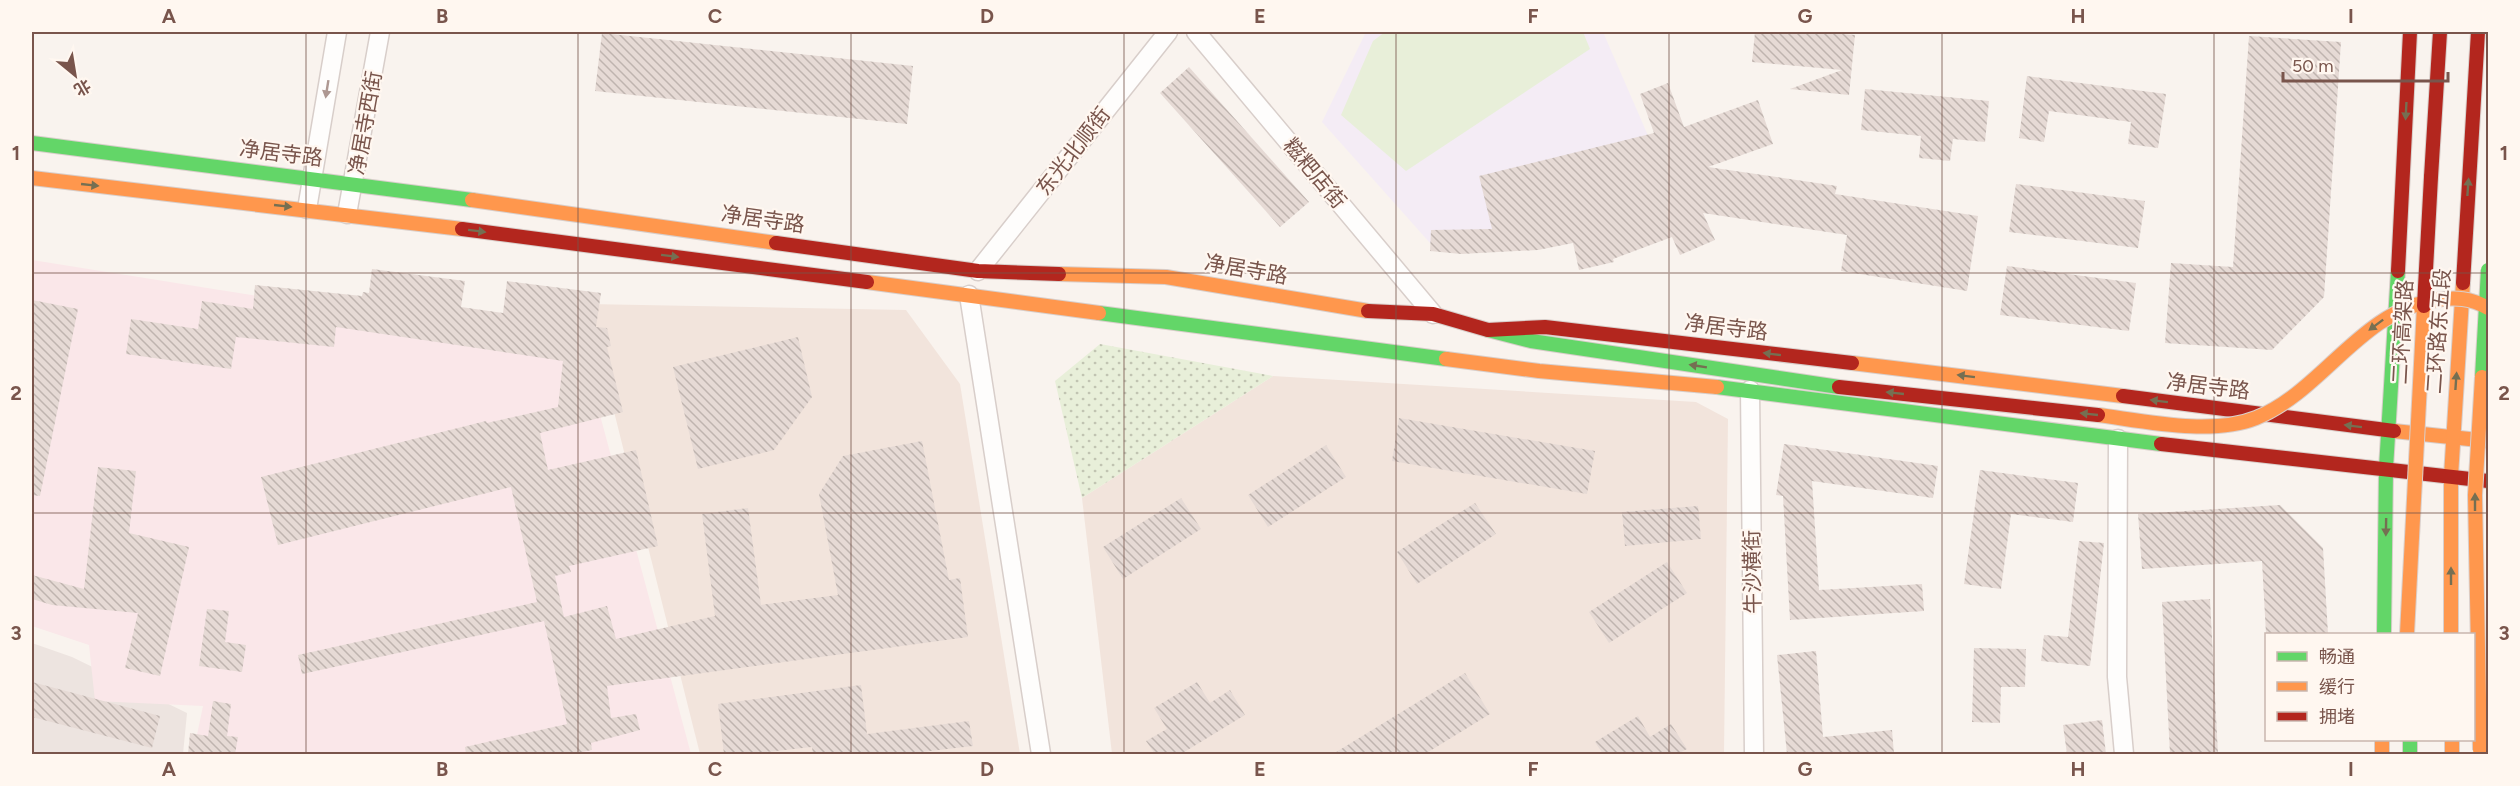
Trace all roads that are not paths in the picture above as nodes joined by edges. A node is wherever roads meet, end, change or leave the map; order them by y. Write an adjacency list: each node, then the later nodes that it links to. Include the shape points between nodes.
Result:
1 (337, 32): 10 (street, 净居寺西街, one-way to 10)
2 (380, 32): 11 (street, 净居寺西街)
3 (1168, 32): 15 (street, 东光北顺街)
4 (1196, 32): 18 (street, 糍粑店街)
5 (2410, 32): 21 (main road, 二环路东五段, one-way to 21)
6 (2440, 32): 29 (main road, 二环高架路, bridge)
7 (2478, 32): 22 (main road, 二环路东五段, one-way to 7)
8 (32, 143): 10 (main road, 净居寺路)
9 (32, 178): 12 (main road, one-way to 12)
10 (313, 178): 11 (main road, 净居寺路); 12 (street, 净居寺西街)
11 (354, 183): 13 (street, 净居寺西街); 15 (main road, 净居寺路)
12 (307, 209): 13 (main road)
13 (347, 214): 16 (main road, one-way to 16)
14 (2488, 270): 34 (main road, one-way to 14, bridge, via 2475,495)
15 (978, 271): 18 (main road, 净居寺路, via 1166,277 1359,310)
16 (969, 295): 20 (main road, via 1539,371); 31 (street)
17 (2488, 308): 19 (main road, one-way to 19, bridge, via 2462,297 2404,307 2367,332 2288,401 2254,419 2221,425 2163,423 1839,387 1531,341)
18 (1433, 314): 19 (main road, 净居寺路)
19 (1488, 330): 21 (main road, 净居寺路, one-way to 19, via 1545,327)
20 (1750, 390): 23 (main road); 32 (street, 牛沙横街)
21 (2390, 431): 22 (main road, 净居寺路); 25 (main road, 二环路东五段)
22 (2452, 436): 24 (main road, 净居寺路); 26 (main road, 二环路东五段)
23 (2118, 439): 25 (main road); 33 (street, via 2117,678)
24 (2488, 441)
25 (2386, 468): 26 (main road); 28 (main road, 二环路东五段, one-way to 28)
26 (2451, 476): 27 (main road); 30 (main road, 二环路东五段, one-way to 26)
27 (2488, 481)
28 (2384, 633)
29 (2407, 633)
30 (2451, 633)
31 (1041, 754)
32 (1754, 754)
33 (2124, 754)
34 (2480, 754)

